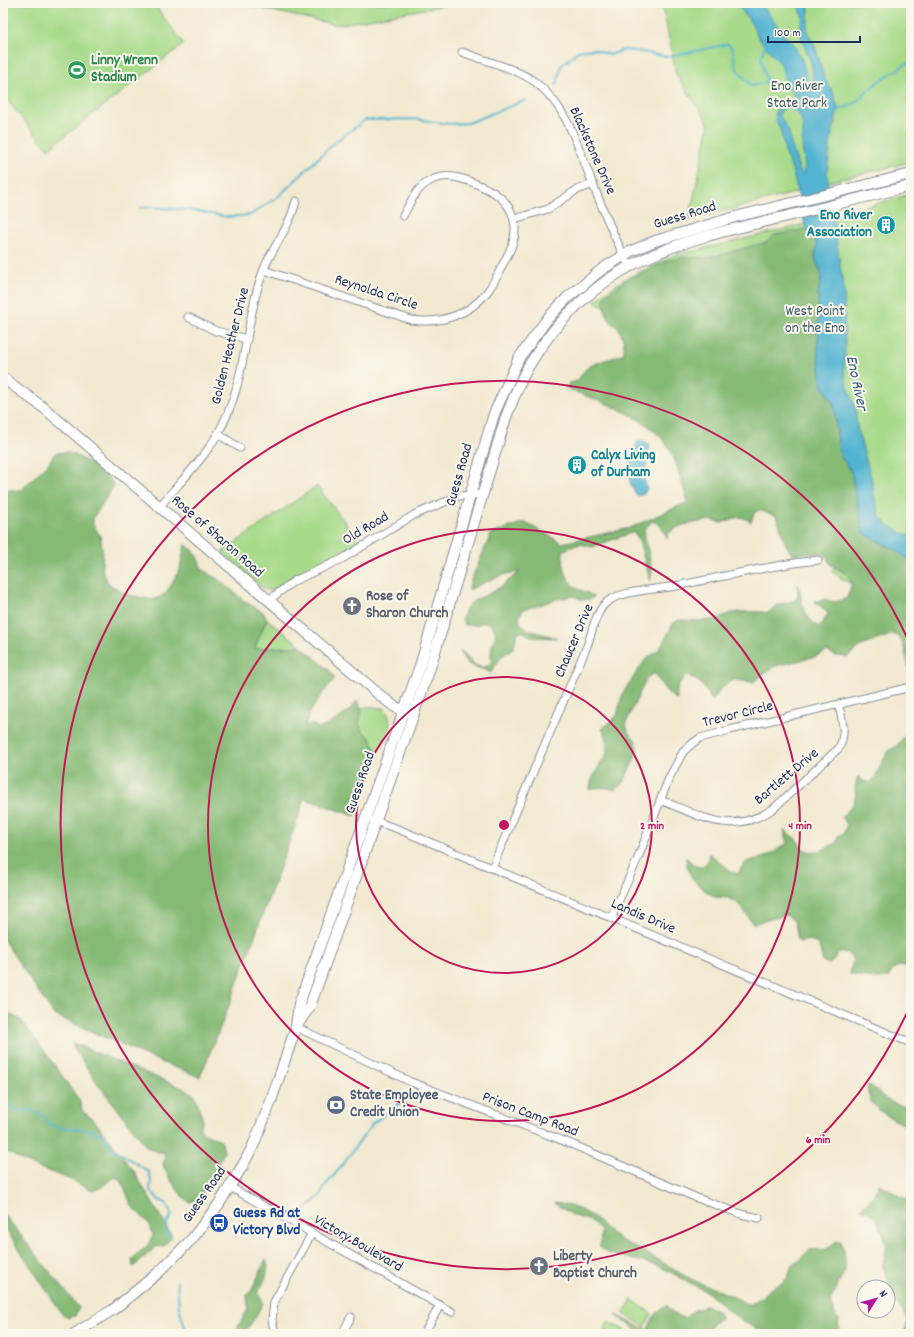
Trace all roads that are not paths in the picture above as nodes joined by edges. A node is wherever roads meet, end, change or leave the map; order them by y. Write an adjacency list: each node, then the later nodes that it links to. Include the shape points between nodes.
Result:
1 (462, 52): 3 (street, Blackstone Drive, via 514,71 543,88 563,114)
2 (911, 174): 8 (main road, Guess Road, via 735,217 655,241)
3 (593, 184): 7 (street, via 575,191 548,209); 8 (street, Blackstone Drive)
4 (911, 186): 9 (main road, Guess Road, via 704,237 659,252)
5 (296, 201): 10 (street, Golden Heather Drive, via 291,218)
6 (403, 216): 7 (street, Reynolda Circle, via 424,184 450,176 463,178 495,192 506,203)
7 (514, 219): 10 (street, Reynolda Circle, via 515,235 511,250 488,292 468,309 450,318 411,320)
8 (624, 256): 9 (street, Blackstone Drive); 17 (main road, Guess Road, via 601,270 567,298 548,318 519,358 494,414)
9 (629, 266): 16 (main road, Guess Road, via 591,293 560,321 547,337 516,391)
10 (264, 270): 12 (street, Golden Heather Drive)
11 (188, 317): 12 (street, via 216,331)
12 (247, 339): 14 (street, Golden Heather Drive, via 230,408)
13 (3, 378): 18 (main road, Rose of Sharon Road, via 44,408)
14 (218, 434): 15 (street); 18 (street, Golden Heather Drive)
15 (240, 448)
16 (482, 494): 17 (street, Old Road); 24 (main road, Guess Road, via 432,663)
17 (470, 495): 20 (street, Old Road, via 460,496 414,515 342,559 294,581); 23 (main road, Guess Road, via 431,630)
18 (160, 506): 20 (main road, Rose of Sharon Road)
19 (818, 560): 28 (street, Chaucer Drive, via 789,563 632,593 615,597 604,604)
20 (269, 600): 23 (main road, Rose of Sharon Road, via 395,707)
21 (911, 687): 22 (street, Trevor Circle)
22 (838, 704): 25 (street, Trevor Circle, via 700,738 683,752); 25 (street, Bartlett Drive, via 844,729 839,748 764,814 745,822 719,822)
23 (404, 710): 24 (main road, Rose of Sharon Road); 26 (main road, Guess Road)
24 (414, 714): 27 (main road, Guess Road)
25 (660, 800): 29 (street, Trevor Circle)
26 (365, 819): 27 (street, Landis Drive); 30 (main road, Guess Road, via 299,1004)
27 (376, 821): 28 (street, Landis Drive); 30 (main road, Guess Road, via 310,1006)
28 (492, 868): 29 (street, Landis Drive)
29 (611, 918): 31 (street, Landis Drive)
30 (296, 1027): 32 (main road, Guess Road, via 270,1104 243,1165); 33 (street, Prison Camp Road, via 430,1090 570,1144 697,1198)
31 (911, 1044)
32 (230, 1186): 34 (street, Victory Boulevard); 38 (main road, Guess Road, via 205,1224 171,1261 125,1301)
33 (759, 1218)
34 (312, 1233): 35 (street, Victory Boulevard); 39 (street, via 274,1302 272,1320)
35 (440, 1305): 36 (street, Victory Boulevard); 41 (street)
36 (452, 1312)
37 (351, 1317): 40 (street)
38 (74, 1334)
39 (276, 1334)
40 (342, 1334)
41 (424, 1334)

